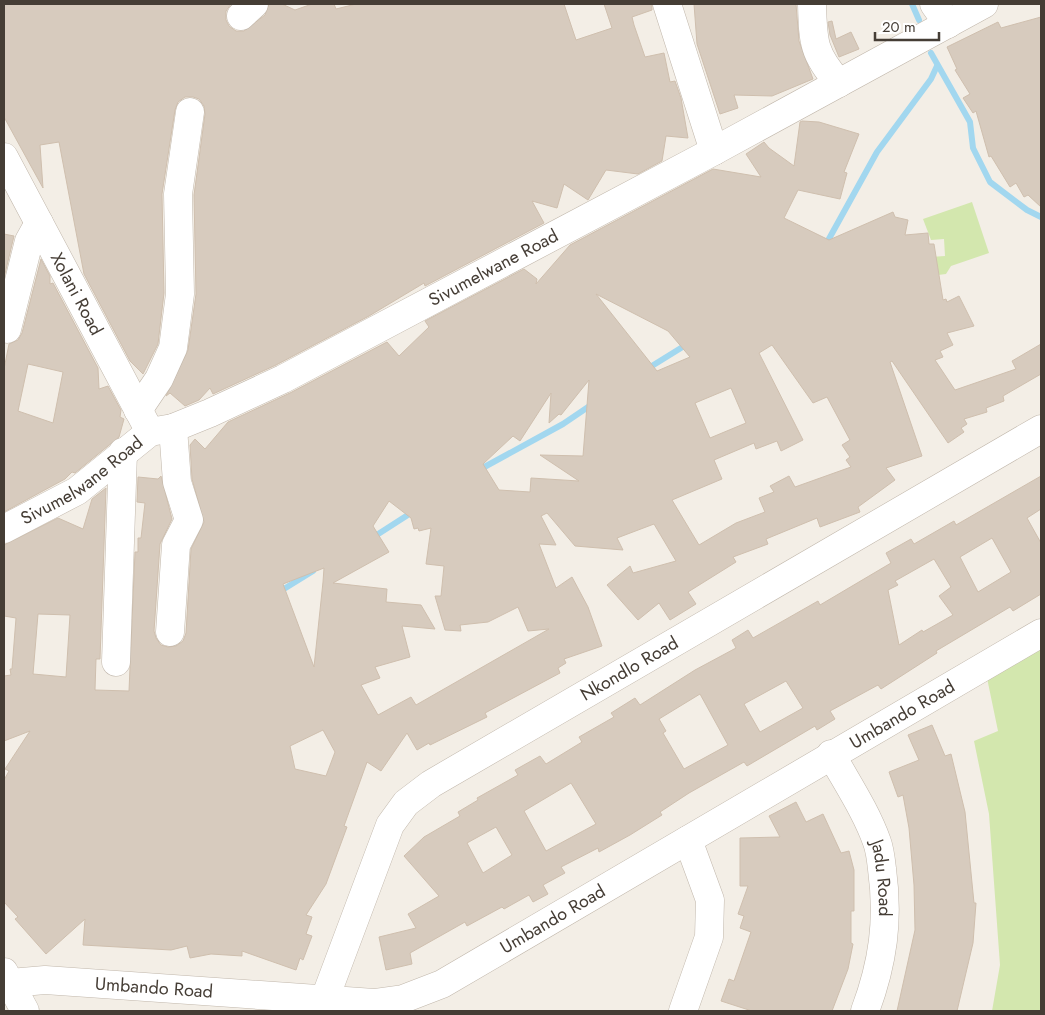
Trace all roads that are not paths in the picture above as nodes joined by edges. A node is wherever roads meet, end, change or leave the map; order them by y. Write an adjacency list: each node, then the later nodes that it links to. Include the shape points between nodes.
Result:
1 (667, 4): 7 (street)
2 (812, 4): 5 (street, via 816,50 823,65)
3 (984, 4): 4 (street, Sivumelwane Road)
4 (941, 14): 5 (street, Sivumelwane Road)
5 (839, 83): 7 (street, Sivumelwane Road)
6 (190, 112): 11 (street, via 178,194 180,294 173,348 159,379)
7 (714, 152): 11 (street, Sivumelwane Road, via 283,379 210,413)
8 (4, 157): 9 (street, Xolani Road)
9 (39, 223): 10 (street, via 28,241); 11 (street, Xolani Road)
10 (7, 329)
11 (154, 423): 13 (street, Sivumelwane Road); 15 (street, via 189,520 176,545)
12 (1041, 429): 21 (street, Nkondlo Road, via 439,779 406,803 390,825)
13 (123, 452): 14 (street, Sivumelwane Road, via 77,490); 17 (street)
14 (4, 529)
15 (170, 632)
16 (1041, 633): 18 (street, Umbando Road)
17 (116, 662)
18 (831, 754): 19 (street, Umbando Road); 24 (street, Jadu Road, via 858,800 878,844 885,889 886,931 876,982)
19 (688, 840): 21 (street, Umbando Road, via 442,984 403,999 374,1003); 23 (street, via 710,900 709,936)
20 (6, 981): 21 (street, Umbando Road, via 45,980); 22 (street)
21 (324, 1001)
22 (25, 1011)
23 (683, 1011)
24 (865, 1011)

